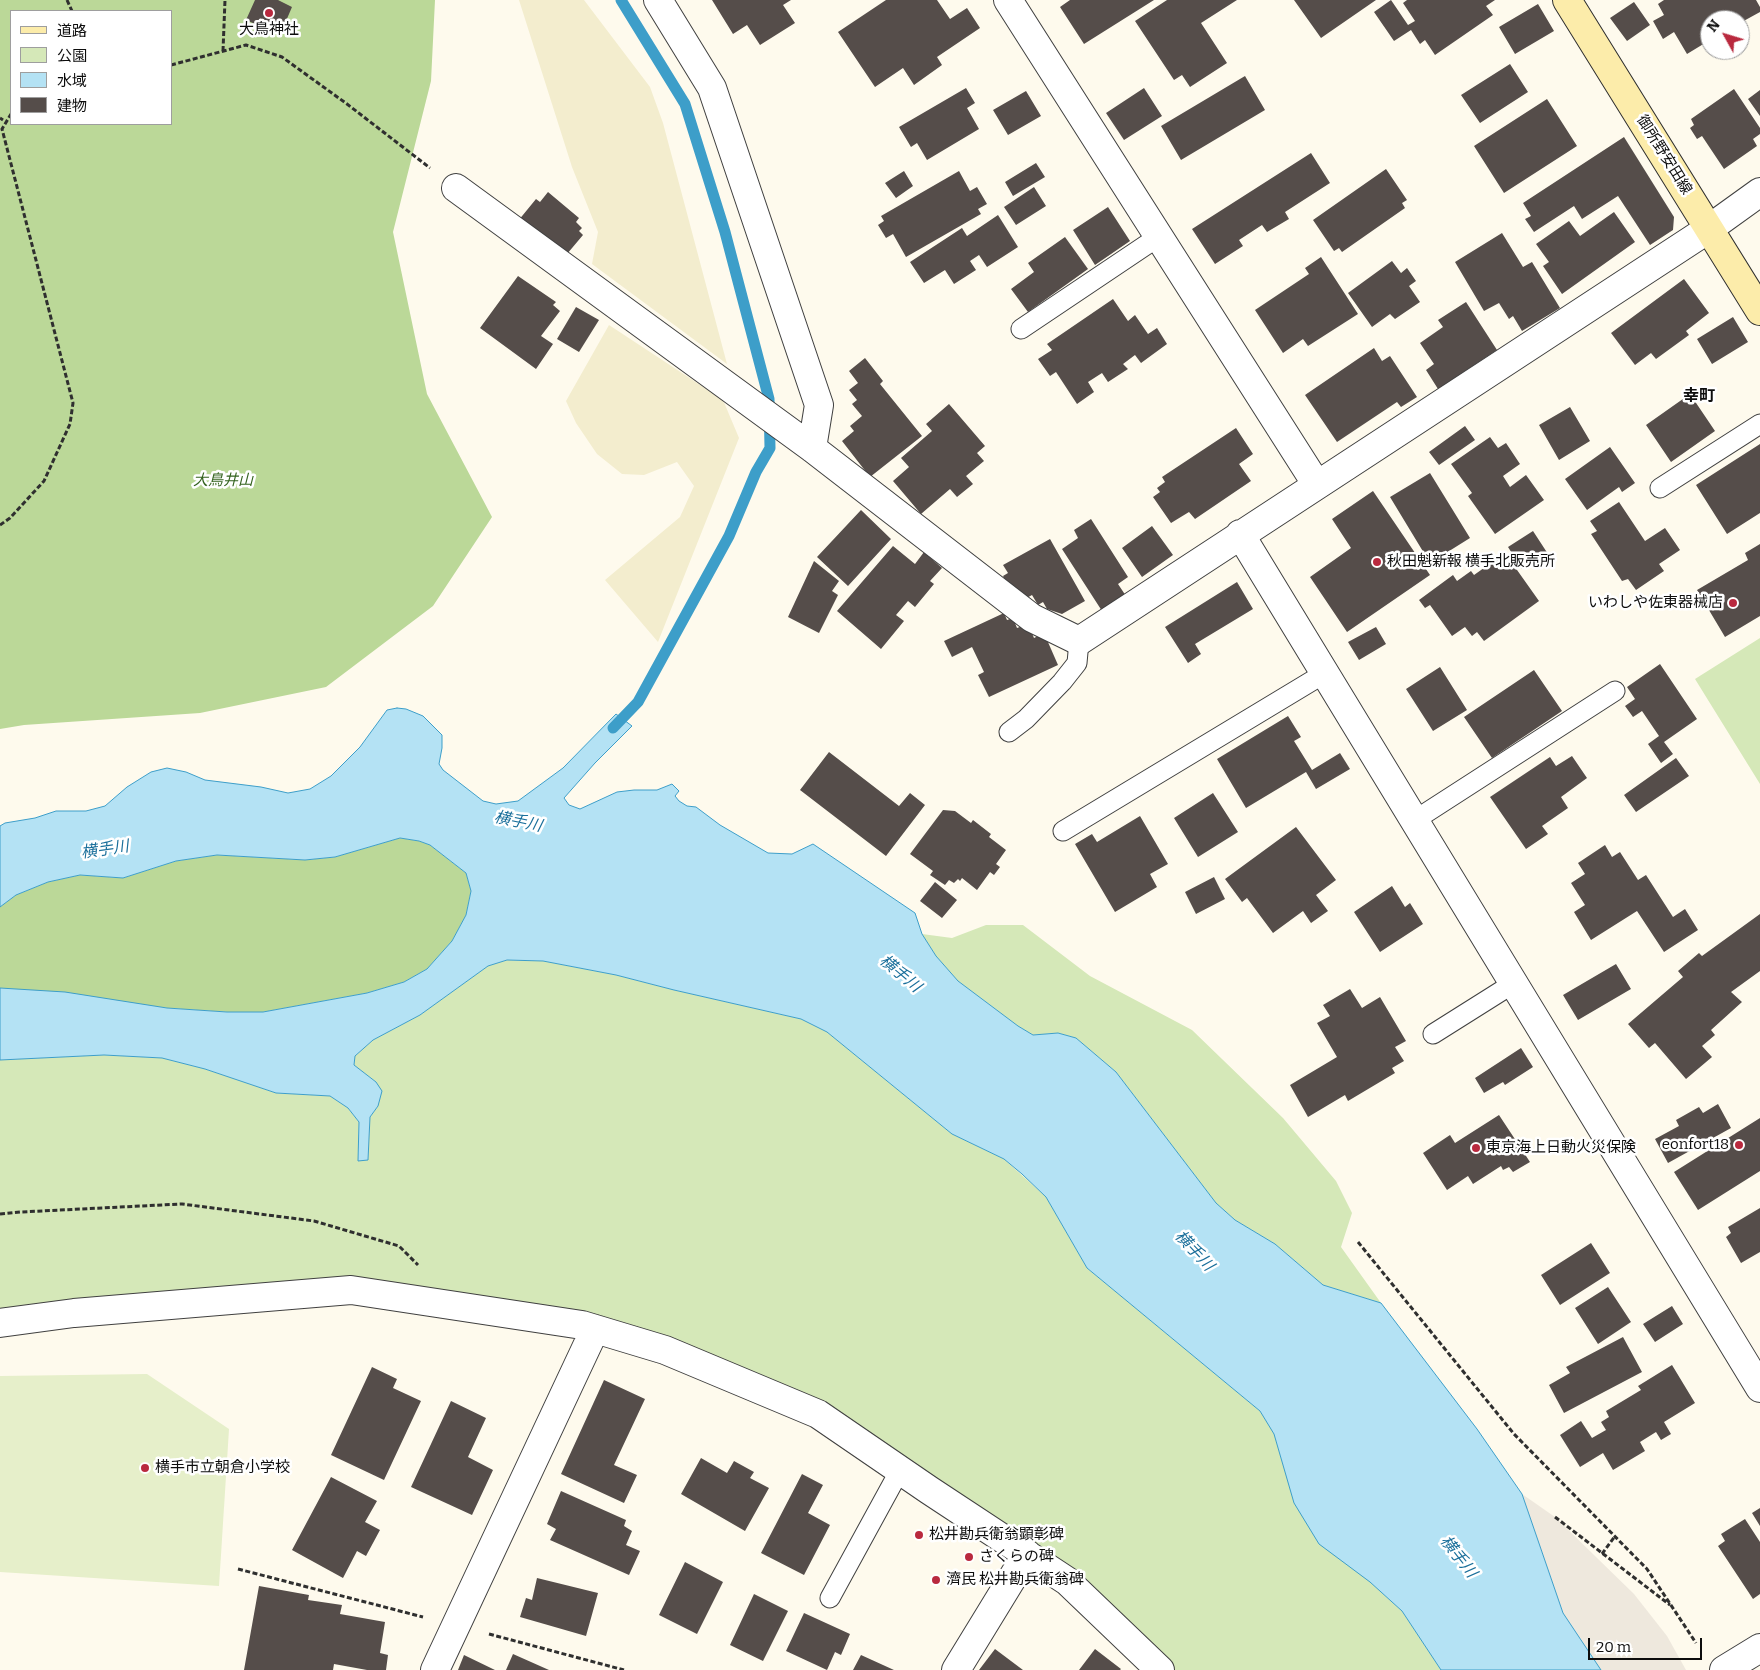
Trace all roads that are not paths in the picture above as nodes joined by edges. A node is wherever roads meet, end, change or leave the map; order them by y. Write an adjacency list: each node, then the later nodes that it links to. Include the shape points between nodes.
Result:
1 (658, 0): 11 (street, via 712,88 819,405)
2 (1008, 0): 7 (street)
3 (1567, 0): 6 (main road, 御所野安田線)
4 (456, 188): 11 (street)
5 (1760, 192): 6 (street)
6 (1710, 228): 8 (main road, 御所野安田線); 12 (street)
7 (1158, 236): 9 (lane); 12 (street)
8 (1760, 312)
9 (1021, 329)
10 (1760, 424): 13 (lane)
11 (812, 448): 15 (street, via 1032,618)
12 (1317, 485): 14 (street)
13 (1660, 488)
14 (1240, 534): 15 (street); 16 (street)
15 (1078, 641): 18 (lane, via 1077,663 1026,719)
16 (1325, 673): 19 (street); 20 (lane)
17 (1615, 691): 19 (lane)
18 (1009, 732)
19 (1415, 820): 21 (street)
20 (1063, 831)
21 (1514, 983): 22 (lane); 25 (street)
22 (1433, 1034)
23 (0, 1323): 24 (street, via 74,1313 351,1290 582,1324)
24 (595, 1329): 26 (street, via 665,1350 818,1414); 30 (street)
25 (1760, 1388)
26 (900, 1470): 27 (street); 28 (lane)
27 (1027, 1554): 31 (street); 32 (street, via 1068,1581)
28 (830, 1598)
29 (1760, 1648): 33 (street)
30 (435, 1670)
31 (956, 1670)
32 (1160, 1670)
33 (1724, 1670)

